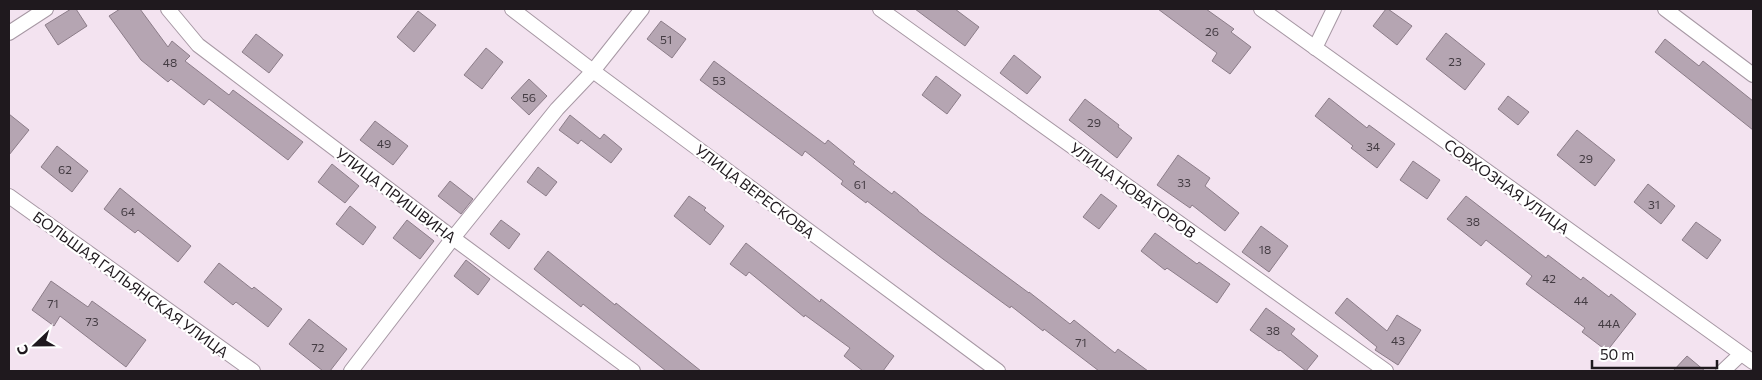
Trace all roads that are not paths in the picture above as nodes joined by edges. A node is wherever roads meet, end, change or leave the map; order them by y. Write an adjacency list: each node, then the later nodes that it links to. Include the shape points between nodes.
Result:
1 (46, 9): 9 (street)
2 (168, 9): 14 (street, УЛИЦА ПРИШВИНА, via 198,45)
3 (512, 9): 11 (street, УЛИЦА ВЕРЕСКОВА)
4 (642, 9): 11 (street)
5 (880, 9): 21 (street, УЛИЦА НОВАТОРОВ)
6 (1261, 9): 10 (street, СОВХОЗНАЯ УЛИЦА)
7 (1334, 9): 10 (street)
8 (1665, 9): 12 (street)
9 (9, 33)
10 (1315, 48): 15 (street, СОВХОЗНАЯ УЛИЦА)
11 (593, 71): 14 (street, via 557,109); 20 (street, УЛИЦА ВЕРЕСКОВА)
12 (1753, 76)
13 (9, 196): 17 (street, БОЛЬШАЯ ГАЛЬЯНСКАЯ УЛИЦА)
14 (453, 238): 18 (street); 19 (street, УЛИЦА ПРИШВИНА)
15 (1741, 354): 16 (street, СОВХОЗНАЯ УЛИЦА); 22 (street)
16 (1753, 362)
17 (253, 371)
18 (351, 371)
19 (634, 371)
20 (998, 371)
21 (1386, 371)
22 (1723, 371)

